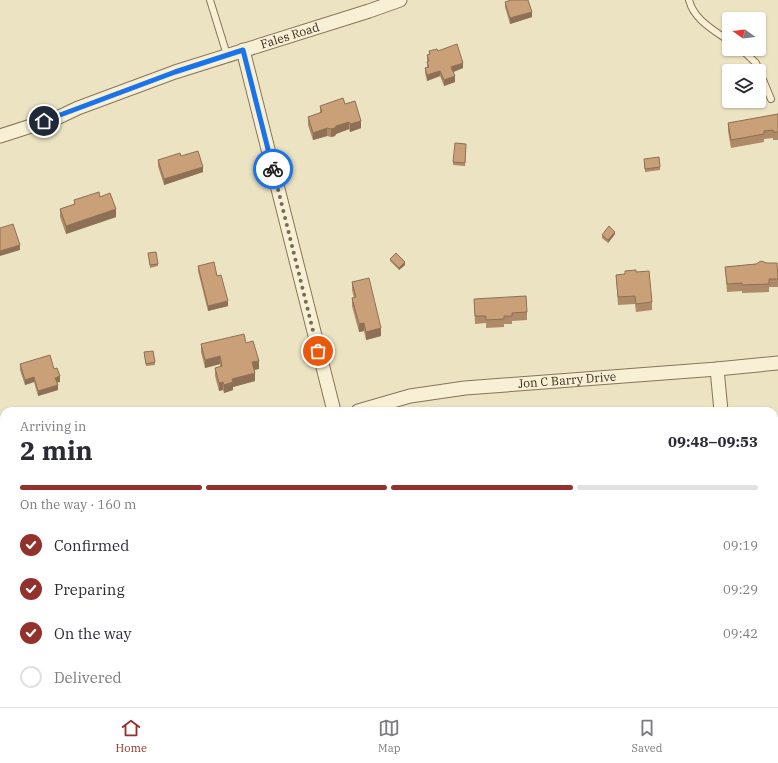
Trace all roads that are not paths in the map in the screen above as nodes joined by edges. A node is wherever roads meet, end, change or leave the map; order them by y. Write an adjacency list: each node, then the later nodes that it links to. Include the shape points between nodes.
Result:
1 (210, 0): 6 (lane)
2 (400, 0): 5 (street, Fales Road)
3 (689, 0): 4 (lane, via 696,15)
4 (722, 36)
5 (243, 50): 6 (street, Fales Road); 12 (street)
6 (227, 55): 9 (street, Fales Road)
7 (748, 56): 8 (lane, via 756,63)
8 (771, 99)
9 (0, 136)
10 (778, 363): 11 (street, Jon C Barry Drive)
11 (717, 369): 13 (street, Jon C Barry Drive, via 437,391); 14 (street)
12 (333, 407)
13 (372, 407)
14 (721, 407)

